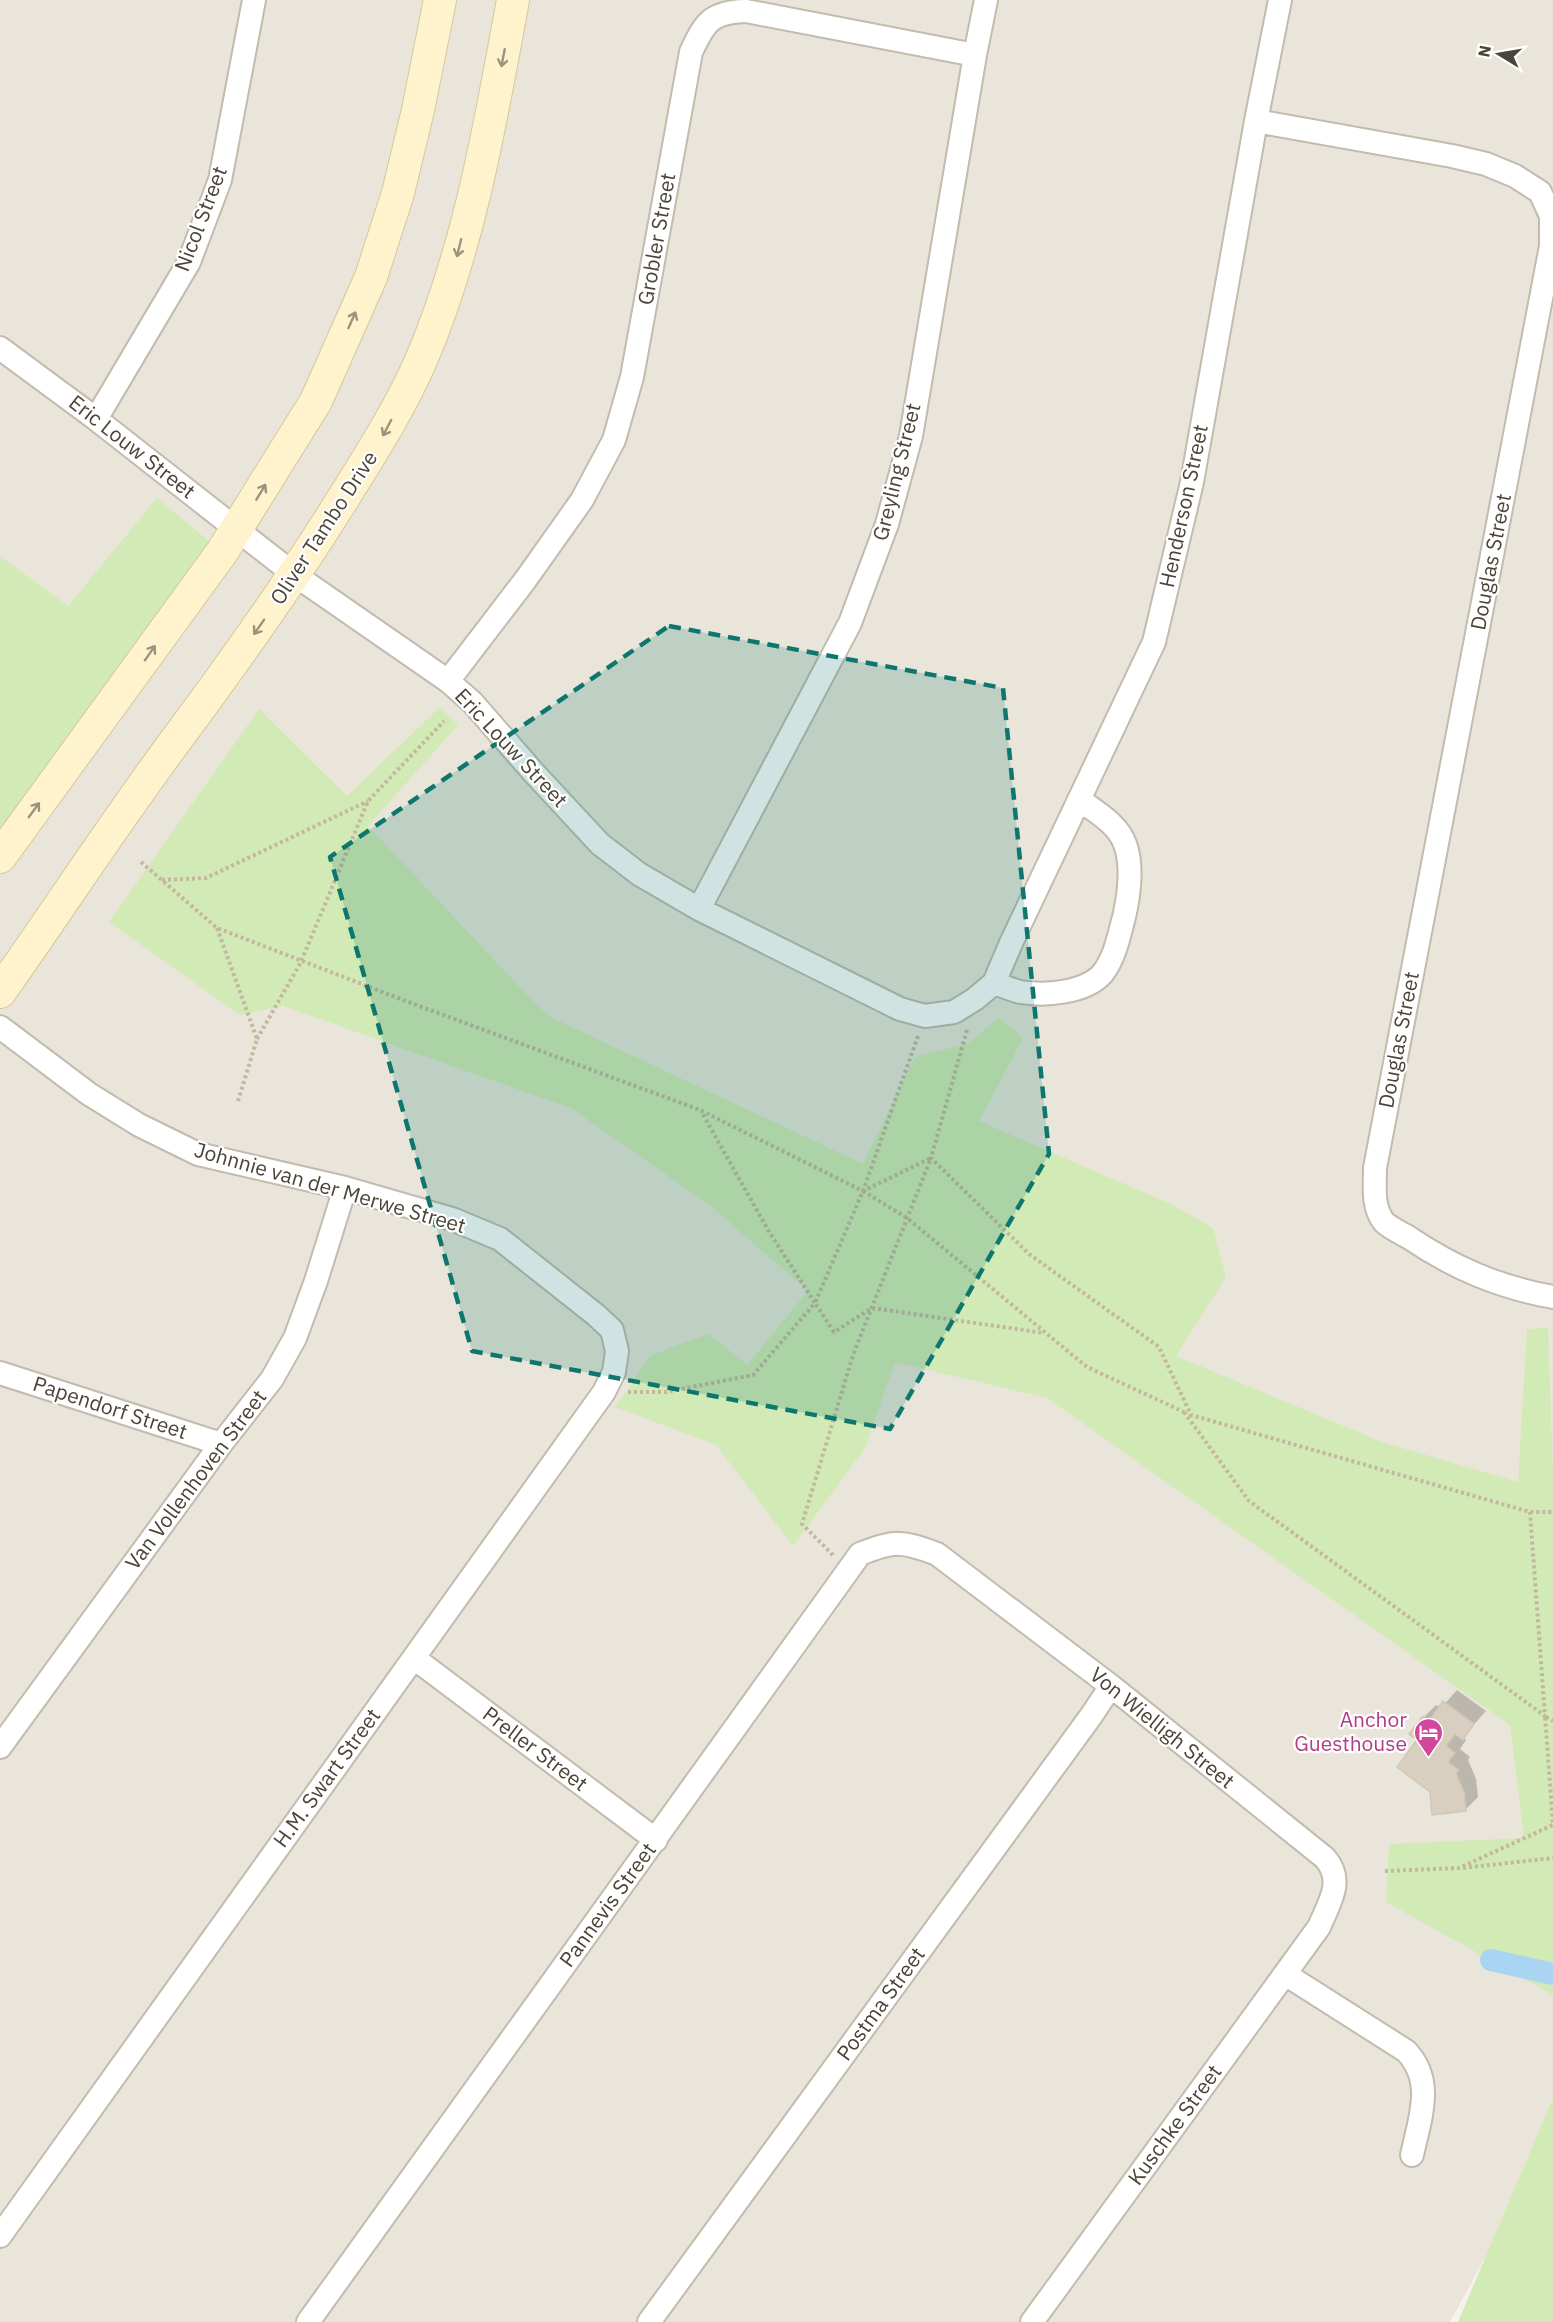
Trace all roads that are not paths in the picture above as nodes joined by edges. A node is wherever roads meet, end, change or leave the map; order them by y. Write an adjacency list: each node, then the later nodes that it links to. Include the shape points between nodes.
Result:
1 (254, 0): 9 (street, Nicol Street, via 220,180 189,262)
2 (440, 0): 10 (street, one-way to 2, via 316,401 371,277 403,172)
3 (513, 0): 11 (street, Oliver Tambo Drive, one-way to 11, via 491,121 452,277 421,358 384,433)
4 (986, 0): 6 (street, Greyling Street)
5 (1280, 0): 7 (street, Henderson Street)
6 (975, 55): 12 (street, Grobler Street, via 746,10 726,11 710,19 691,52 632,377 614,440 582,500); 15 (street, Greyling Street, via 911,436 887,524 850,623)
7 (1256, 121): 13 (street, Henderson Street, via 1192,482 1154,642); 20 (street, Douglas Street, via 1486,164 1540,192 1551,216 1551,246 1375,1168 1375,1201 1384,1222 1423,1247 1515,1290)
8 (0, 348): 9 (street, Eric Louw Street)
9 (96, 419): 10 (street, Eric Louw Street)
10 (238, 529): 11 (street, Eric Louw Street); 14 (street, one-way to 10)
11 (295, 576): 12 (street, Eric Louw Street); 17 (street, Oliver Tambo Drive, one-way to 17)
12 (448, 681): 15 (street, Eric Louw Street, via 472,702 600,844 639,874)
13 (1080, 800): 16 (street, Henderson Street); 16 (street, via 1114,826 1125,844 1129,870 1126,909 1114,952 1103,973 1071,990 1020,992)
14 (0, 857)
15 (699, 909): 16 (street, Eric Louw Street, via 900,1009 926,1016 954,1012)
16 (994, 983)
17 (0, 992)
18 (0, 1027): 19 (street, Johnnie van der Merwe Street, via 89,1094 139,1125 198,1154)
19 (345, 1188): 21 (street, Johnnie van der Merwe Street, via 452,1219 500,1239); 23 (street, Van Vollenhoven Street, via 295,1338 272,1379)
20 (1553, 1297)
21 (596, 1315): 25 (street, H.M. Swart Street, via 612,1330 617,1351 614,1372 604,1392)
22 (0, 1373): 23 (street, Papendorf Street)
23 (220, 1444): 27 (street, Van Vollenhoven Street)
24 (937, 1554): 26 (street, Von Wielligh Street); 28 (street, Pannevis Street, via 909,1544 886,1543 860,1554)
25 (414, 1658): 28 (street, Preller Street); 32 (street, H.M. Swart Street)
26 (1111, 1686): 29 (street, Von Wielligh Street, via 1325,1858 1333,1868 1335,1880); 34 (street, Postma Street)
27 (0, 1748)
28 (656, 1840): 33 (street, Pannevis Street)
29 (1319, 1927): 30 (street, Kuschke Street)
30 (1285, 1974): 31 (street, via 1406,2051 1416,2062 1423,2083 1423,2105); 35 (street, Kuschke Street)
31 (1412, 2155)
32 (0, 2236)
33 (308, 2322)
34 (649, 2322)
35 (1032, 2322)

